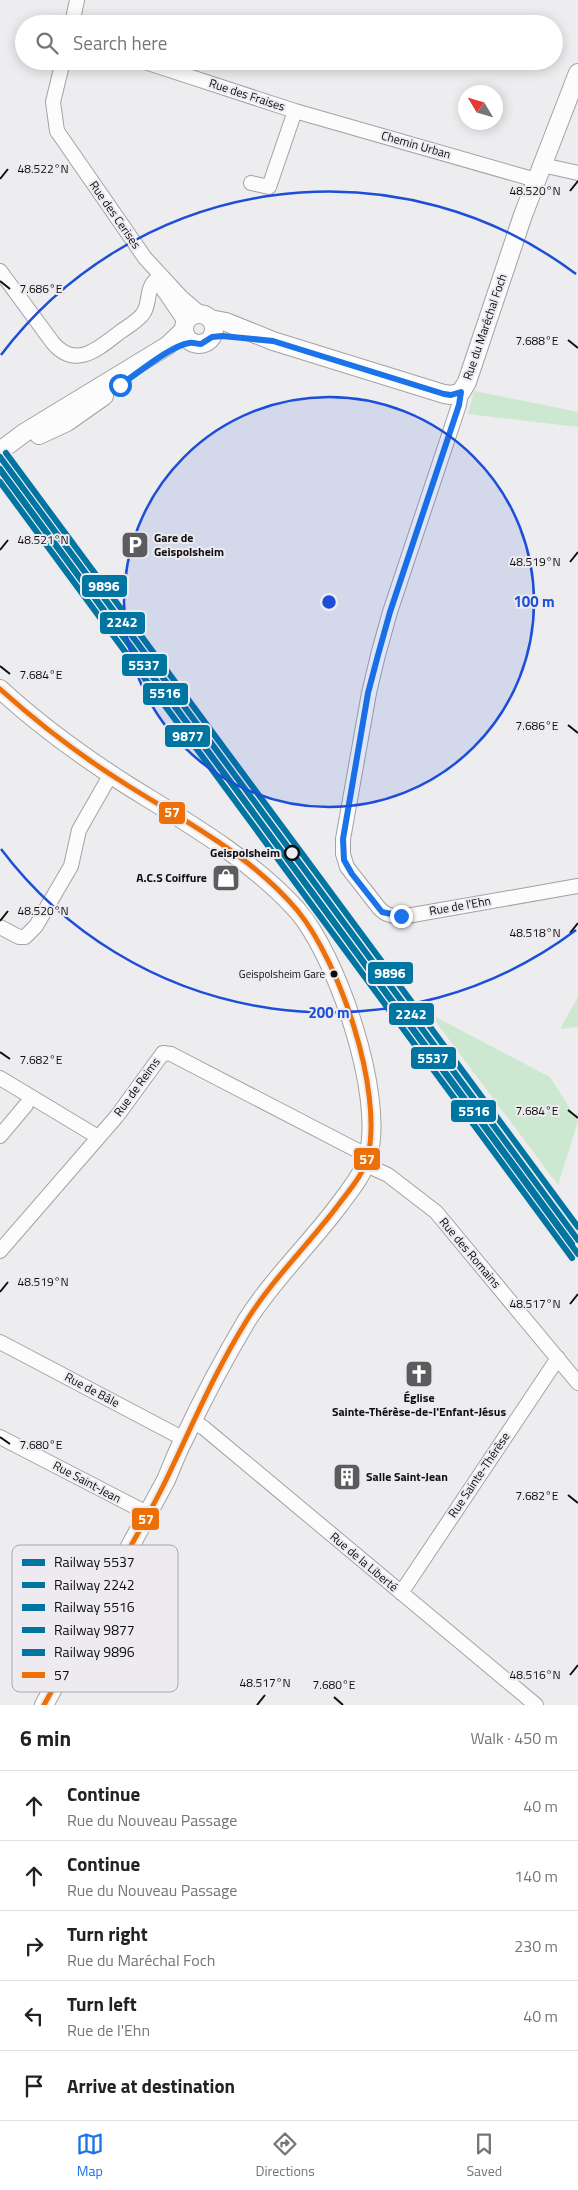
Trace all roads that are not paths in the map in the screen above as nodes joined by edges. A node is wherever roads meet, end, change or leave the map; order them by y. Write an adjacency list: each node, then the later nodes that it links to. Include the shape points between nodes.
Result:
1 (77, 0): 2 (street)
2 (74, 15)
3 (61, 70): 11 (street, Rue des Cerises, via 53,102 57,131)
4 (170, 70): 7 (street, Rue des Fraises)
5 (578, 73): 6 (main road, Rue du Maréchal Foch)
6 (574, 95): 8 (main road, Rue du Maréchal Foch)
7 (295, 111): 8 (street, Chemin Urban); 10 (street, via 268,187)
8 (539, 172): 9 (street, Chemin Urban); 16 (main road, Rue du Maréchal Foch)
9 (578, 173)
10 (251, 183)
11 (146, 258): 13 (street, Rue des Cerises); 14 (street, Rue des Cerises, via 181,297)
12 (0, 271): 13 (street, via 53,344 71,356 90,353 142,315 150,288)
13 (156, 280): 14 (street, Rue des Cerises)
14 (195, 326): 15 (main road, via 251,330); 15 (main road, via 201,344 212,337 239,336); 17 (main road, via 19,436)
15 (273, 341): 16 (main road, via 444,394)
16 (461, 392): 20 (street, Rue du Maréchal Foch, via 378,655 360,739)
17 (3, 450)
18 (0, 689): 19 (main road, via 48,730)
19 (111, 774): 22 (street, via 79,830 71,866 36,926 19,937); 27 (main road, via 220,844 269,884 304,919 327,960 347,1010 369,1086 372,1125)
20 (343, 854): 21 (street, Rue de l'Ehn, via 347,866 382,912 393,916)
21 (578, 886)
22 (0, 927)
23 (0, 1078): 26 (street)
24 (26, 1106): 25 (street)
25 (0, 1136)
26 (98, 1137): 27 (street, Rue de Reims, via 160,1056 167,1053); 28 (street, Rue de Reims)
27 (367, 1161): 30 (street, Rue des Romains, via 436,1212); 32 (main road, via 355,1184 322,1228 260,1301)
28 (0, 1251)
29 (0, 1342): 34 (street, Rue de Bâle)
30 (558, 1358): 31 (street, Rue des Romains); 37 (street, Rue Sainte-Thérèse)
31 (578, 1383)
32 (192, 1421): 34 (main road); 37 (street, Rue de la Liberté)
33 (0, 1437): 35 (street, Rue Saint-Jean)
34 (184, 1438): 35 (main road)
35 (147, 1513): 36 (main road)
36 (130, 1545)
37 (401, 1593): 40 (street, Rue de la Liberté)
38 (52, 1692): 39 (main road)
39 (46, 1704)
40 (536, 1705)

